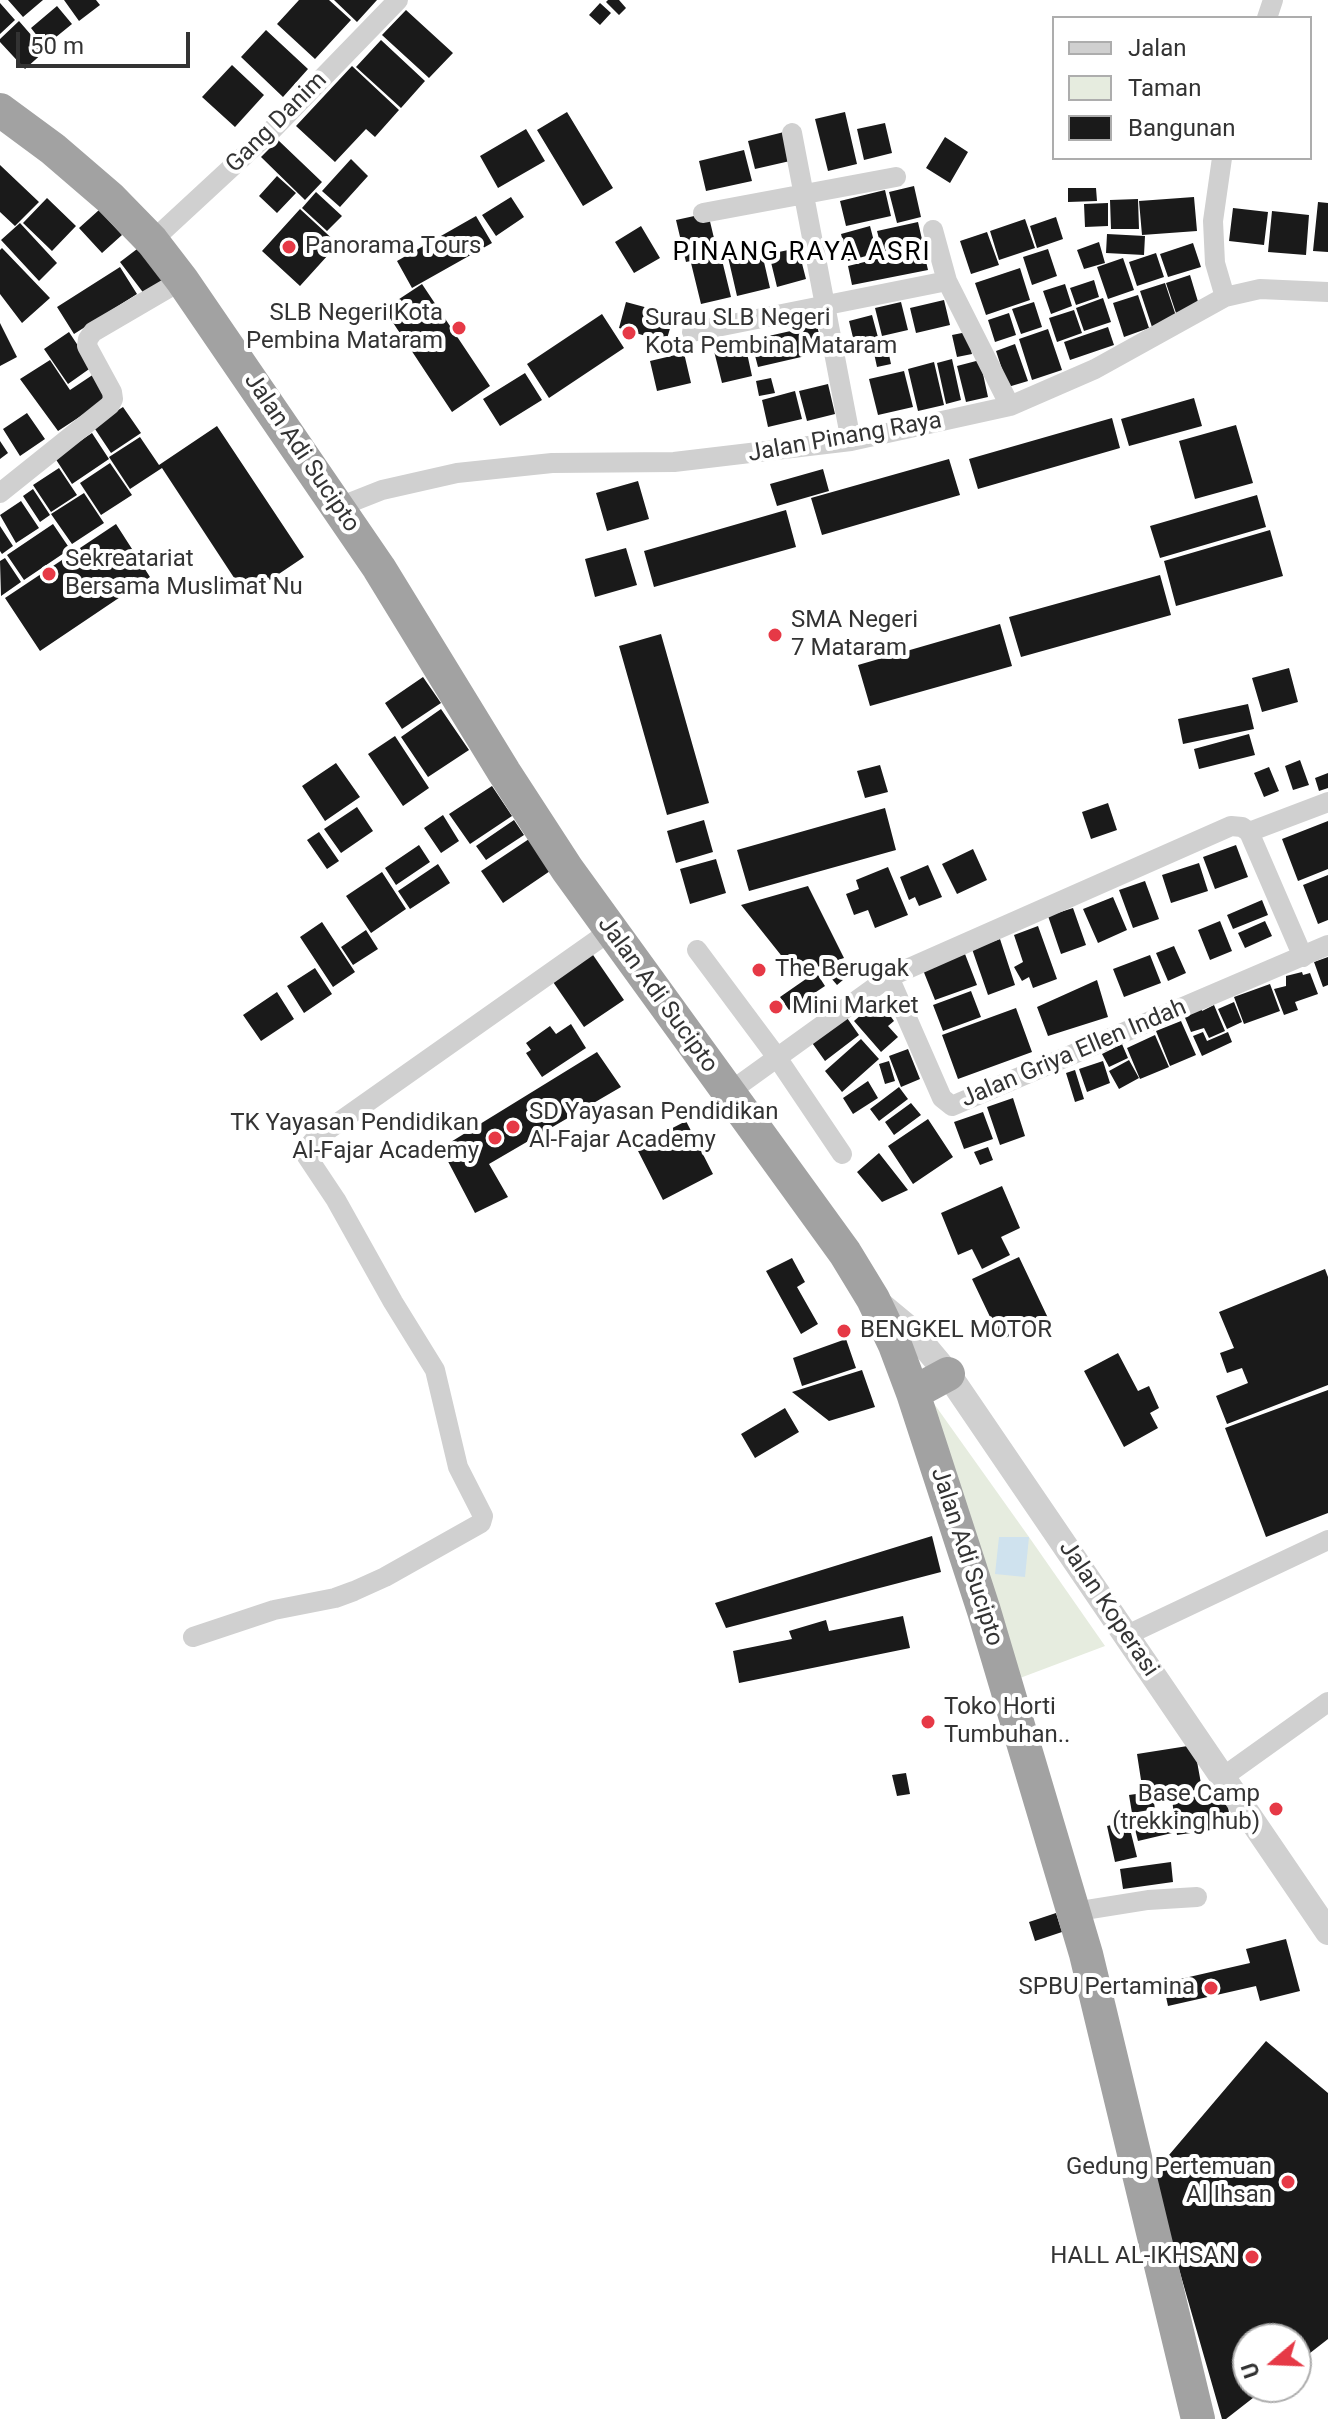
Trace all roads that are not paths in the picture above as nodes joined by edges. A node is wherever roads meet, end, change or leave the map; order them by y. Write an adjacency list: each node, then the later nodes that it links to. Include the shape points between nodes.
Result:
1 (398, 0): 9 (street, Gang Danim)
2 (0, 110): 9 (highway, Jalan Adi Sucipto)
3 (792, 133): 6 (street)
4 (1222, 160): 13 (street, via 1213,221 1215,263)
5 (896, 177): 6 (street)
6 (805, 194): 7 (street); 14 (street)
7 (703, 213)
8 (933, 230): 11 (street)
9 (159, 236): 10 (highway, Jalan Adi Sucipto)
10 (182, 280): 18 (street, via 93,332 87,346 112,392 110,405); 19 (highway, Jalan Adi Sucipto)
11 (947, 281): 14 (street); 16 (street)
12 (1328, 292): 13 (street, Jalan Pinang Raya, via 1260,289)
13 (1225, 297): 16 (street, Jalan Pinang Raya, via 1095,369)
14 (826, 306): 15 (street); 17 (street)
15 (692, 332)
16 (1010, 406): 17 (street, Jalan Pinang Raya)
17 (851, 441): 19 (street, Jalan Pinang Raya, via 674,462 552,463 457,473)
18 (0, 493)
19 (362, 498): 22 (highway, Jalan Adi Sucipto, via 504,772)
20 (1328, 802): 21 (street)
21 (1249, 832): 25 (street); 26 (street, via 1231,826)
22 (610, 931): 27 (highway, Jalan Adi Sucipto); 34 (street, via 315,1139 304,1152 435,1370 458,1467 483,1516 481,1523 354,1591)
23 (1328, 945): 25 (street, Jalan Griya Ellen Indah)
24 (697, 950): 27 (street)
25 (1303, 957): 26 (street, Jalan Griya Ellen Indah, via 952,1106 942,1098)
26 (889, 977): 27 (street)
27 (754, 1073): 28 (street); 29 (highway, Jalan Adi Sucipto)
28 (842, 1154)
29 (873, 1299): 30 (street, Jalan Koperasi, via 912,1331); 31 (highway, Jalan Adi Sucipto)
30 (948, 1374): 31 (highway); 33 (street, Jalan Koperasi)
31 (913, 1393): 38 (highway, Jalan Adi Sucipto)
32 (1328, 1540): 33 (street)
33 (1125, 1636): 36 (street, Jalan Koperasi)
34 (193, 1637)
35 (1328, 1702): 36 (street)
36 (1223, 1777): 39 (street, Jalan Koperasi)
37 (1197, 1897): 38 (street)
38 (1073, 1912): 40 (highway, Jalan Adi Sucipto)
39 (1328, 1932)
40 (1198, 2419)

